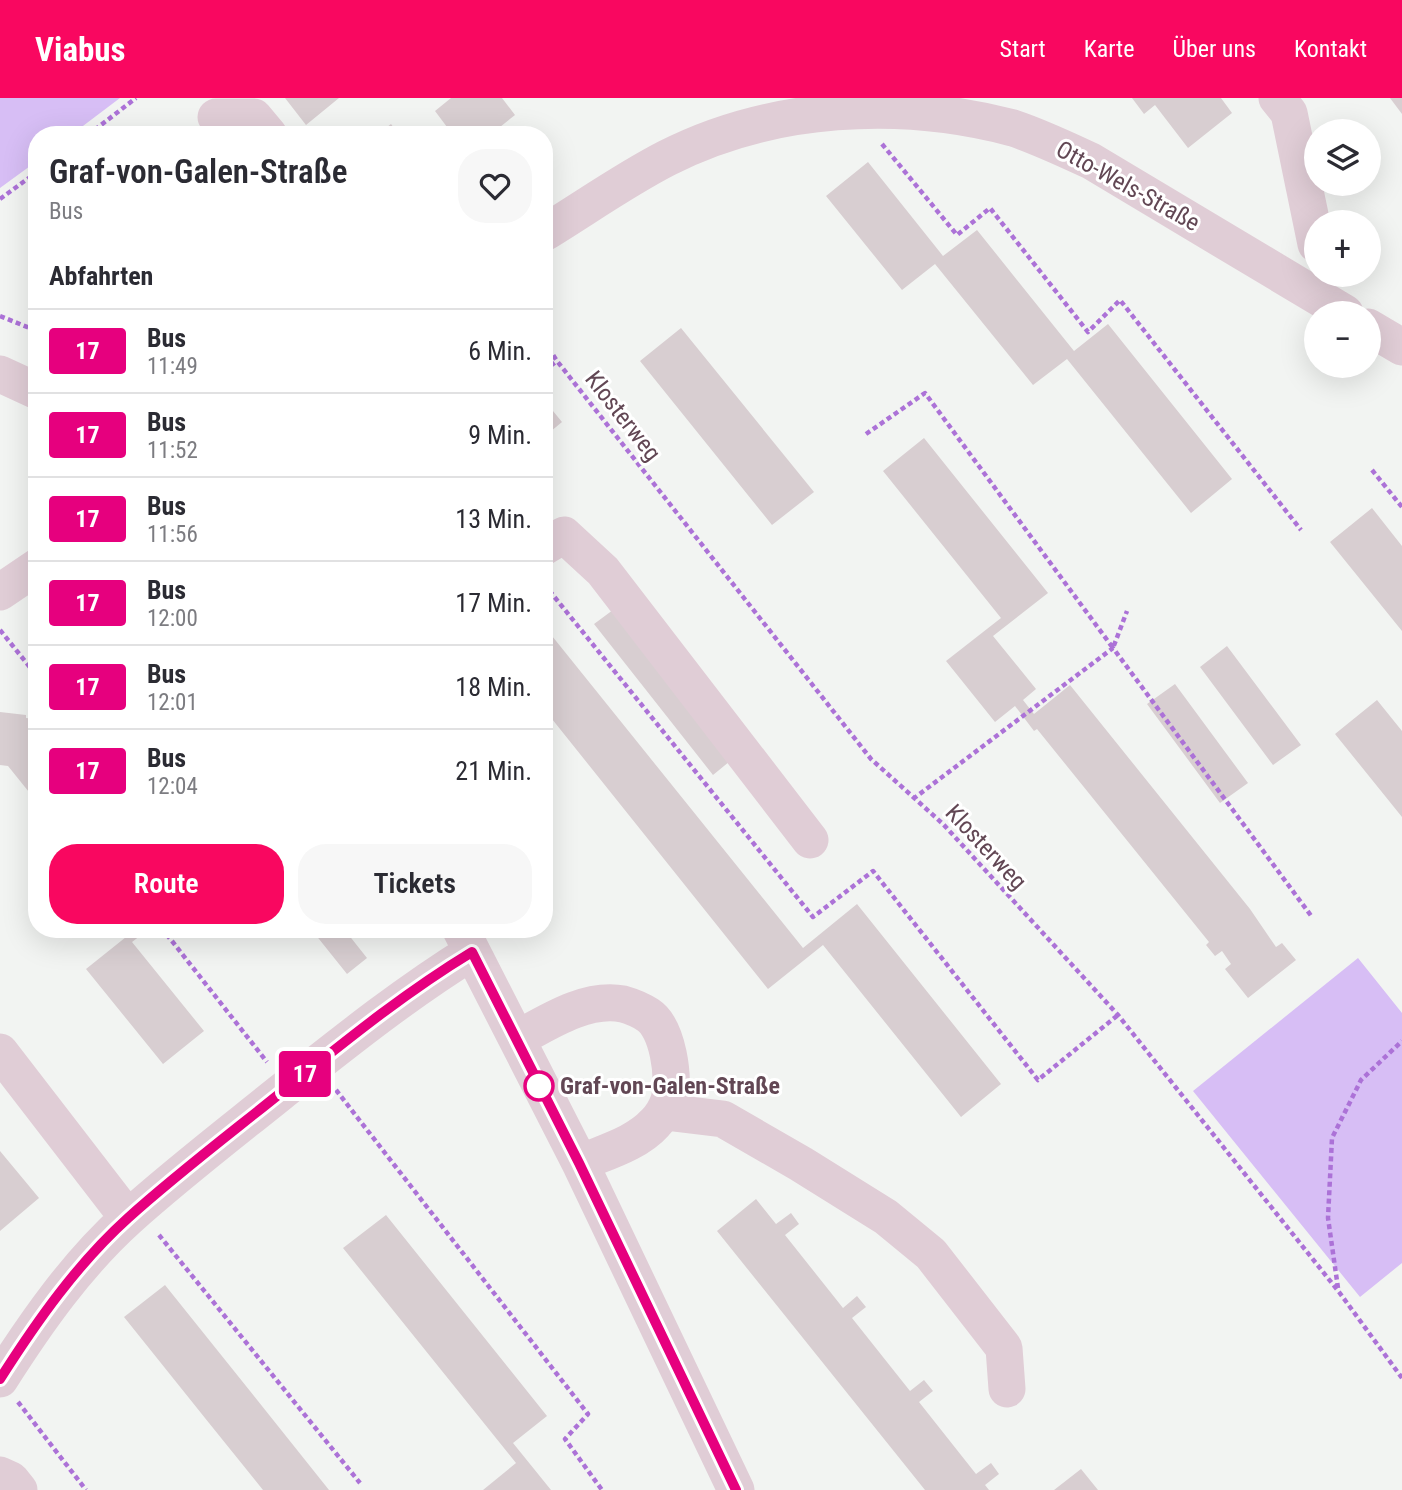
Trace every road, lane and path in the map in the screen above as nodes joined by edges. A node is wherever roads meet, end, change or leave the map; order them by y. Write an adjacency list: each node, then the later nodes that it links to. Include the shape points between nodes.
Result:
1 (136, 98): 6 (path)
2 (1292, 103): 10 (street)
3 (852, 108): 4 (street, Otto-Wels-Straße); 12 (street, Otto-Wels-Straße, via 973,118 1052,142); 25 (path, via 957,235 990,208 1088,332 1120,300)
4 (769, 109): 11 (street, Otto-Wels-Straße, via 738,129 636,175)
5 (216, 117): 7 (street, via 254,117)
6 (100, 126)
7 (262, 126)
8 (28, 179): 9 (path)
9 (0, 199)
10 (1310, 210)
11 (553, 227)
12 (1332, 297)
13 (0, 316): 14 (path)
14 (28, 327)
15 (1381, 335): 16 (street)
16 (1402, 348)
17 (553, 355): 18 (path, Klosterweg)
18 (557, 361): 19 (path); 33 (path, Klosterweg, via 871,759)
19 (553, 364)
20 (0, 374): 21 (street)
21 (28, 387)
22 (866, 434): 31 (path, via 925,393)
23 (1372, 470): 24 (path)
24 (1402, 507)
25 (1301, 530)
26 (553, 542): 34 (street, via 564,535 603,571)
27 (28, 573): 28 (street)
28 (0, 592)
29 (1127, 611): 31 (path)
30 (0, 631): 32 (path)
31 (1113, 648): 33 (path); 35 (path)
32 (28, 665)
33 (913, 799): 46 (path, Klosterweg, via 943,824 1118,1016)
34 (810, 840)
35 (1312, 918)
36 (170, 938): 42 (path)
37 (466, 941): 38 (street); 41 (street, via 422,982)
38 (517, 1039): 43 (street, via 590,1005 622,1004 648,1015 657,1025 671,1073); 44 (street)
39 (1402, 1041): 46 (path, via 1361,1080 1332,1138 1328,1218)
40 (0, 1052): 45 (street)
41 (316, 1065): 42 (street); 54 (path, via 588,1414 565,1439)
42 (288, 1087): 45 (street)
43 (665, 1112): 44 (street, via 640,1137); 49 (street, via 723,1119 886,1217 931,1255 1004,1348)
44 (579, 1163): 55 (street)
45 (134, 1214): 48 (street, via 36,1321); 51 (path)
46 (1339, 1292): 47 (path, Klosterweg)
47 (1402, 1378)
48 (8, 1389): 53 (path)
49 (1007, 1389)
50 (0, 1475): 52 (street)
51 (360, 1483)
52 (19, 1490)
53 (86, 1490)
54 (602, 1490)
55 (736, 1490)

